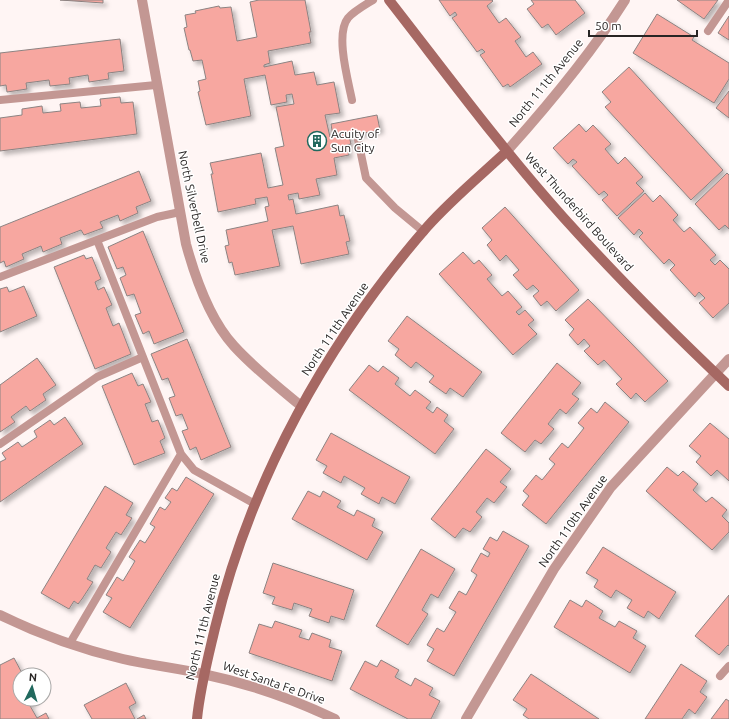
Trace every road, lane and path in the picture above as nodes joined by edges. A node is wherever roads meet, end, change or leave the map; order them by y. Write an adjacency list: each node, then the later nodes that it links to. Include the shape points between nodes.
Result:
1 (142, 0): 7 (street, North Silverbell Drive)
2 (373, 0): 9 (lane, via 349,17 343,30 344,57)
3 (389, 0): 11 (street, West Thunderbird Boulevard)
4 (626, 0): 11 (street, North 111th Avenue, via 549,105)
5 (729, 0): 6 (lane)
6 (708, 31)
7 (156, 85): 8 (lane); 12 (street, North Silverbell Drive)
8 (0, 100)
9 (352, 100)
10 (357, 135): 13 (lane, via 366,178 395,208)
11 (507, 151): 13 (street, North 111th Avenue); 18 (street, West Thunderbird Boulevard, via 591,247)
12 (180, 212): 14 (lane, via 157,216); 20 (street, North Silverbell Drive, via 192,268 216,319 233,345)
13 (424, 232): 20 (street, North 111th Avenue, via 356,317)
14 (97, 240): 15 (lane); 16 (lane)
15 (0, 277)
16 (143, 357): 21 (lane, via 97,377); 22 (lane)
17 (729, 360): 18 (street, North 110th Avenue)
18 (716, 374): 19 (street, West Thunderbird Boulevard); 31 (street, North 110th Avenue, via 611,487 554,569)
19 (729, 386)
20 (301, 406): 23 (street, North 111th Avenue)
21 (0, 444)
22 (181, 454): 23 (lane, via 194,470); 25 (lane)
23 (255, 504): 27 (street, North 111th Avenue, via 223,596)
24 (0, 615): 25 (street, West Santa Fe Drive, via 34,632)
25 (70, 643): 27 (street, West Santa Fe Drive, via 123,659)
26 (729, 666): 28 (lane)
27 (204, 674): 29 (street, North 111th Avenue); 30 (street, West Santa Fe Drive, via 259,690)
28 (720, 676)
29 (197, 719)
30 (335, 719)
31 (466, 719)

